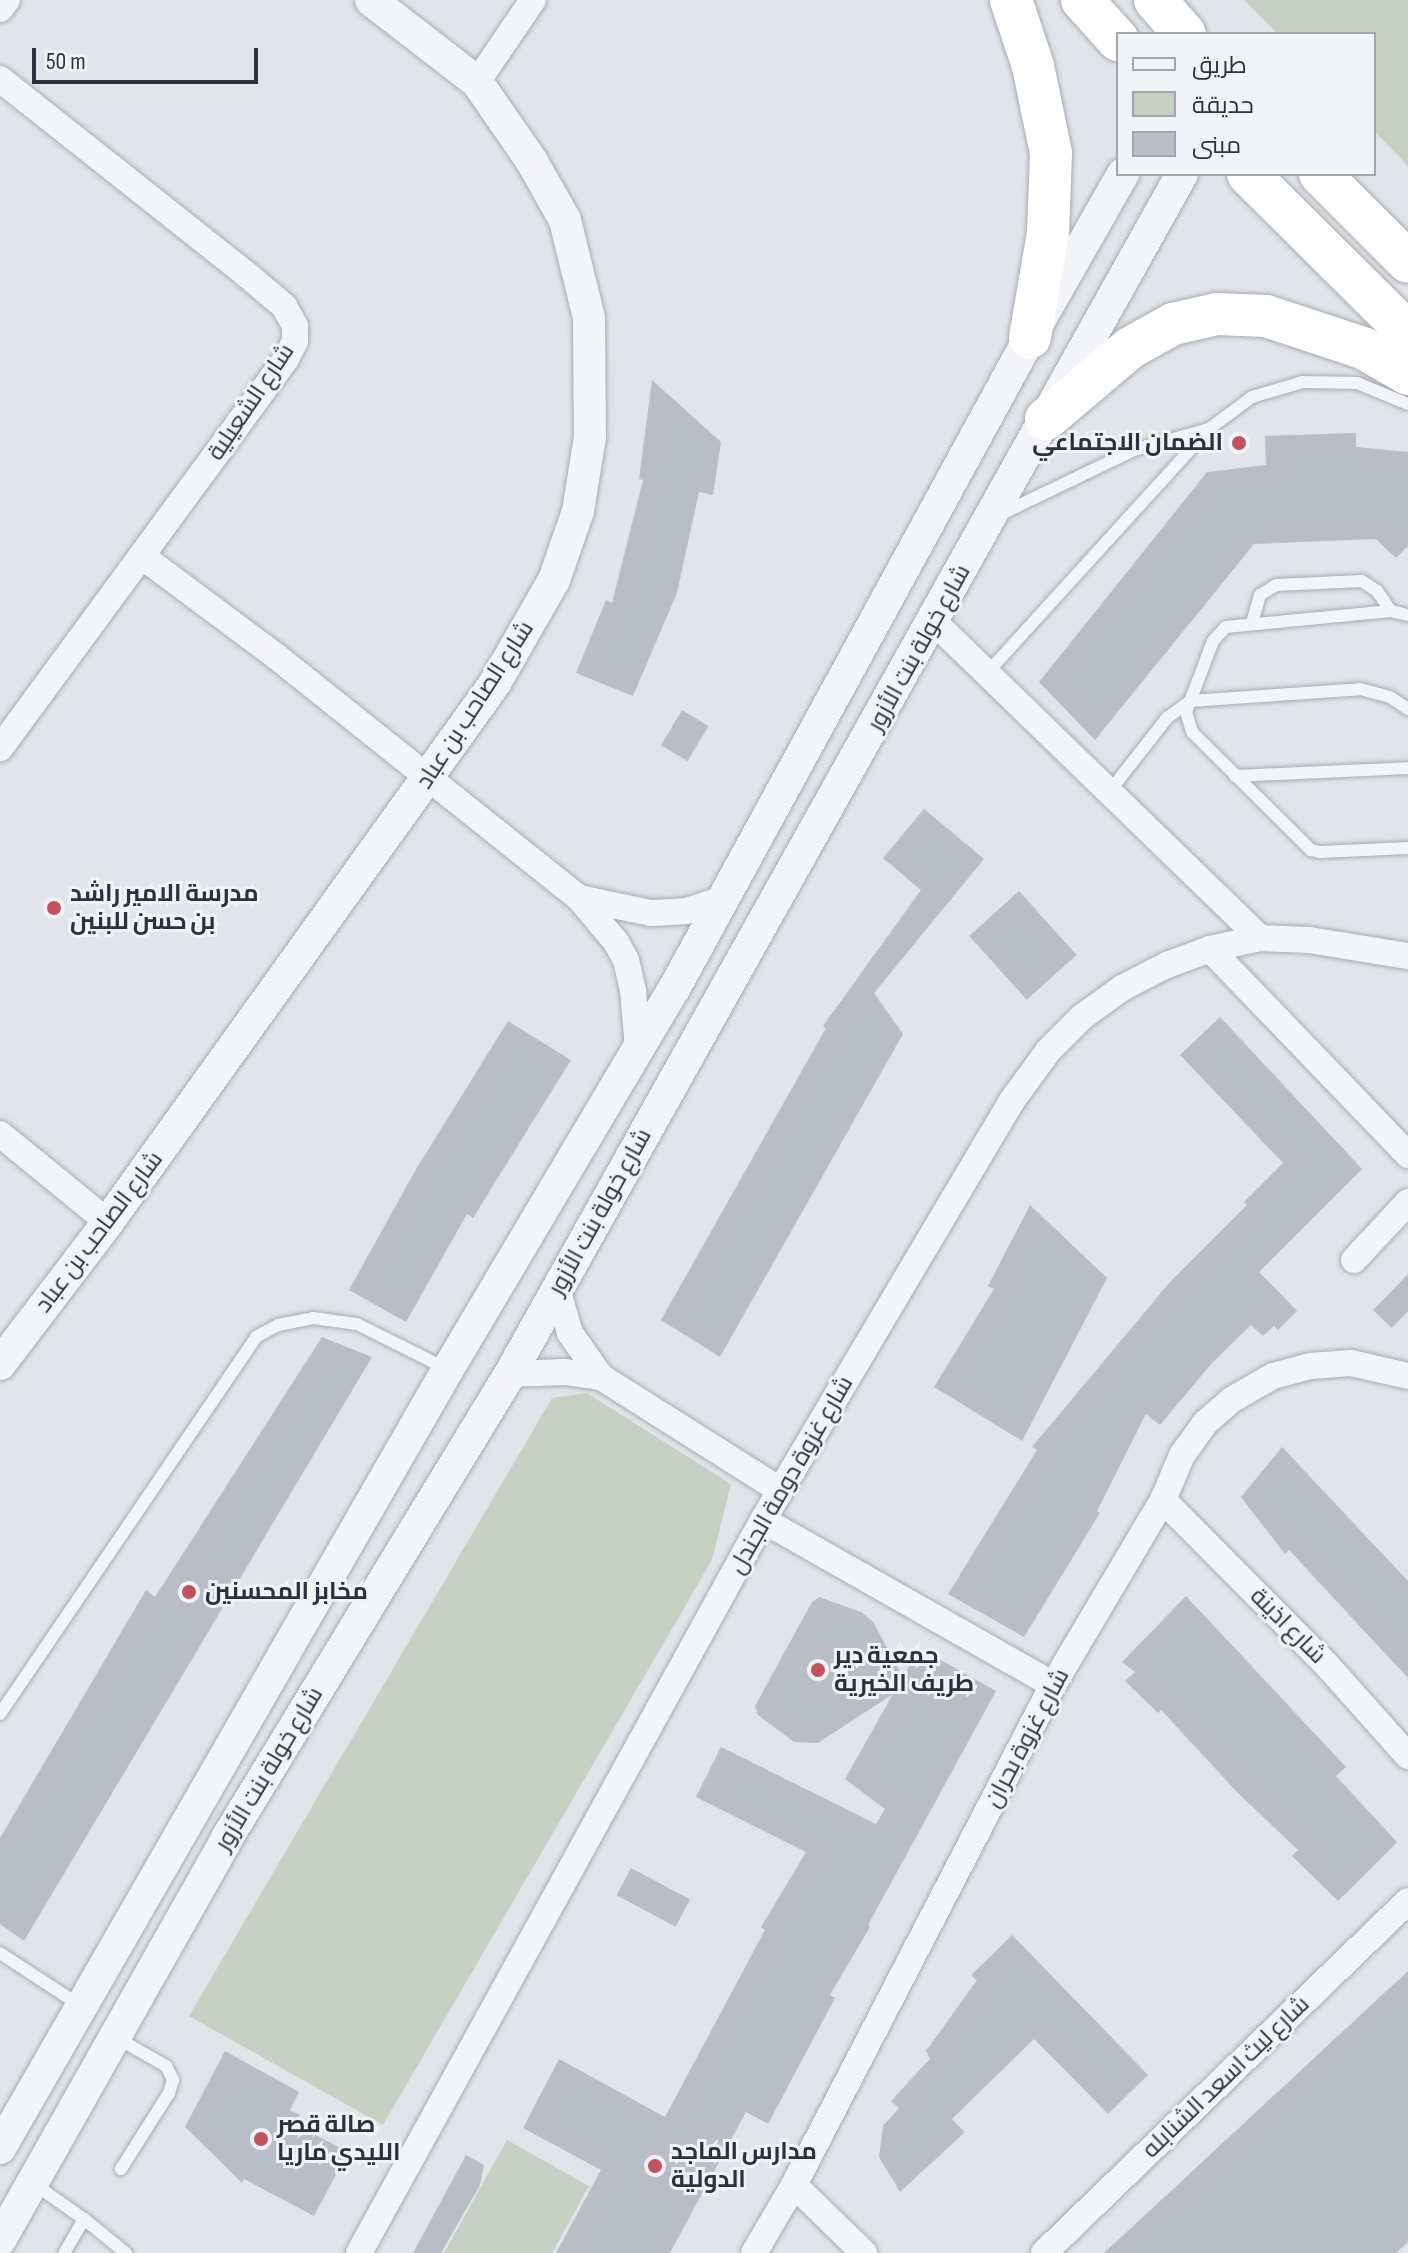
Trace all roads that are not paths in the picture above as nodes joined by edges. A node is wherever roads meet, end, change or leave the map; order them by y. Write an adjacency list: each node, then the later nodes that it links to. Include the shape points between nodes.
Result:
1 (7, 0): 7 (street)
2 (371, 0): 11 (street, شارع الصاحب بن عباد)
3 (533, 0): 11 (street)
4 (1011, 0): 18 (highway, via 1033,66 1051,153 1048,233)
5 (1082, 0): 9 (highway)
6 (1155, 0): 8 (highway)
7 (0, 9)
8 (1183, 32)
9 (1116, 38)
10 (0, 79): 24 (street, شارع الشعيلية, via 246,274 284,306 295,326 286,359)
11 (477, 82): 35 (street, شارع الصاحب بن عباد, via 565,220 589,318 590,437 578,511 554,580 495,683)
12 (1122, 176): 18 (street, شارع خولة بنت الأزور)
13 (1181, 176): 21 (street, شارع خولة بنت الأزور)
14 (1250, 176): 17 (highway)
15 (1322, 176): 16 (highway)
16 (1408, 262)
17 (1408, 333)
18 (1030, 337): 39 (street, شارع خولة بنت الأزور)
19 (1408, 374): 21 (highway, via 1363,348 1266,316 1217,314 1173,324 1130,348)
20 (1408, 404): 22 (lane, via 1357,383 1303,382 1252,397)
21 (1046, 419): 23 (street, شارع خولة بنت الأزور)
22 (1209, 429): 23 (lane, via 1134,450); 29 (lane)
23 (991, 519): 27 (street, شارع خولة بنت الأزور)
24 (143, 557): 32 (street, شارع الشعيلية); 35 (street)
25 (1391, 611): 26 (lane); 28 (lane); 28 (lane, via 1362,581 1276,585 1260,595)
26 (1408, 615)
27 (934, 622): 29 (street); 49 (street, شارع خولة بنت الأزور)
28 (1252, 623): 30 (lane, via 1218,633)
29 (987, 673): 36 (street)
30 (1190, 701): 31 (lane, via 1344,689 1374,692); 34 (lane, via 1186,712 1192,732); 36 (lane, via 1167,718)
31 (1407, 706)
32 (0, 748)
33 (1408, 768): 34 (lane)
34 (1235, 776): 37 (lane, via 1311,850)
35 (427, 779): 38 (street); 47 (street, شارع الصاحب بن عباد)
36 (1109, 792): 40 (street)
37 (1408, 848)
38 (579, 898): 39 (street, via 651,913 686,911); 43 (street, via 626,960)
39 (722, 899): 43 (street, شارع خولة بنت الأزور)
40 (1260, 938): 41 (street, شارع غزوة دومة الجندل); 42 (street, شارع غزوة دومة الجندل)
41 (1210, 949): 45 (street); 55 (street, شارع غزوة دومة الجندل, via 1122,988 1048,1051 1011,1102)
42 (1408, 956)
43 (638, 1048): 51 (street, شارع خولة بنت الأزور)
44 (0, 1134): 47 (street)
45 (1408, 1155)
46 (1408, 1202): 48 (street)
47 (108, 1222): 50 (street, شارع الصاحب بن عباد)
48 (1354, 1260)
49 (557, 1289): 52 (street, شارع خولة بنت الأزور); 54 (street, via 570,1333)
50 (0, 1364)
51 (448, 1369): 59 (lane, via 357,1324 313,1318 278,1325 256,1337); 61 (street, شارع خولة بنت الأزور)
52 (510, 1374): 54 (street); 62 (street, شارع خولة بنت الأزور)
53 (1408, 1376): 56 (street, شارع غزوة بحران, via 1351,1363 1273,1376 1205,1423 1182,1455)
54 (601, 1377): 55 (street)
55 (780, 1490): 57 (street, شارع غزوة دومة الجندل)
56 (1163, 1500): 58 (street, شارع غزوة بحران); 60 (street, شارع اذينة, via 1326,1664)
57 (763, 1520): 58 (street); 75 (street, شارع غزوة دومة الجندل)
58 (1053, 1685): 70 (street, شارع غزوة بحران)
59 (0, 1714)
60 (1408, 1756)
61 (193, 1812): 62 (street); 65 (street, شارع خولة بنت الأزور)
62 (227, 1838): 66 (street, شارع خولة بنت الأزور)
63 (1408, 1901): 78 (street, شارع ليث اسعد الشنابله)
64 (0, 1953): 65 (lane)
65 (81, 2006): 67 (street, شارع خولة بنت الأزور)
66 (115, 2037): 68 (lane, via 166,2066 173,2080); 69 (street, شارع خولة بنت الأزور)
67 (0, 2148)
68 (121, 2169)
69 (32, 2183): 71 (lane); 72 (street, شارع خولة بنت الأزور)
70 (794, 2185): 76 (street, شارع غزوة بحران); 77 (street)
71 (84, 2219): 73 (lane); 74 (lane)
72 (0, 2240)
73 (64, 2253)
74 (126, 2253)
75 (359, 2253)
76 (754, 2253)
77 (864, 2253)
78 (1044, 2253)

